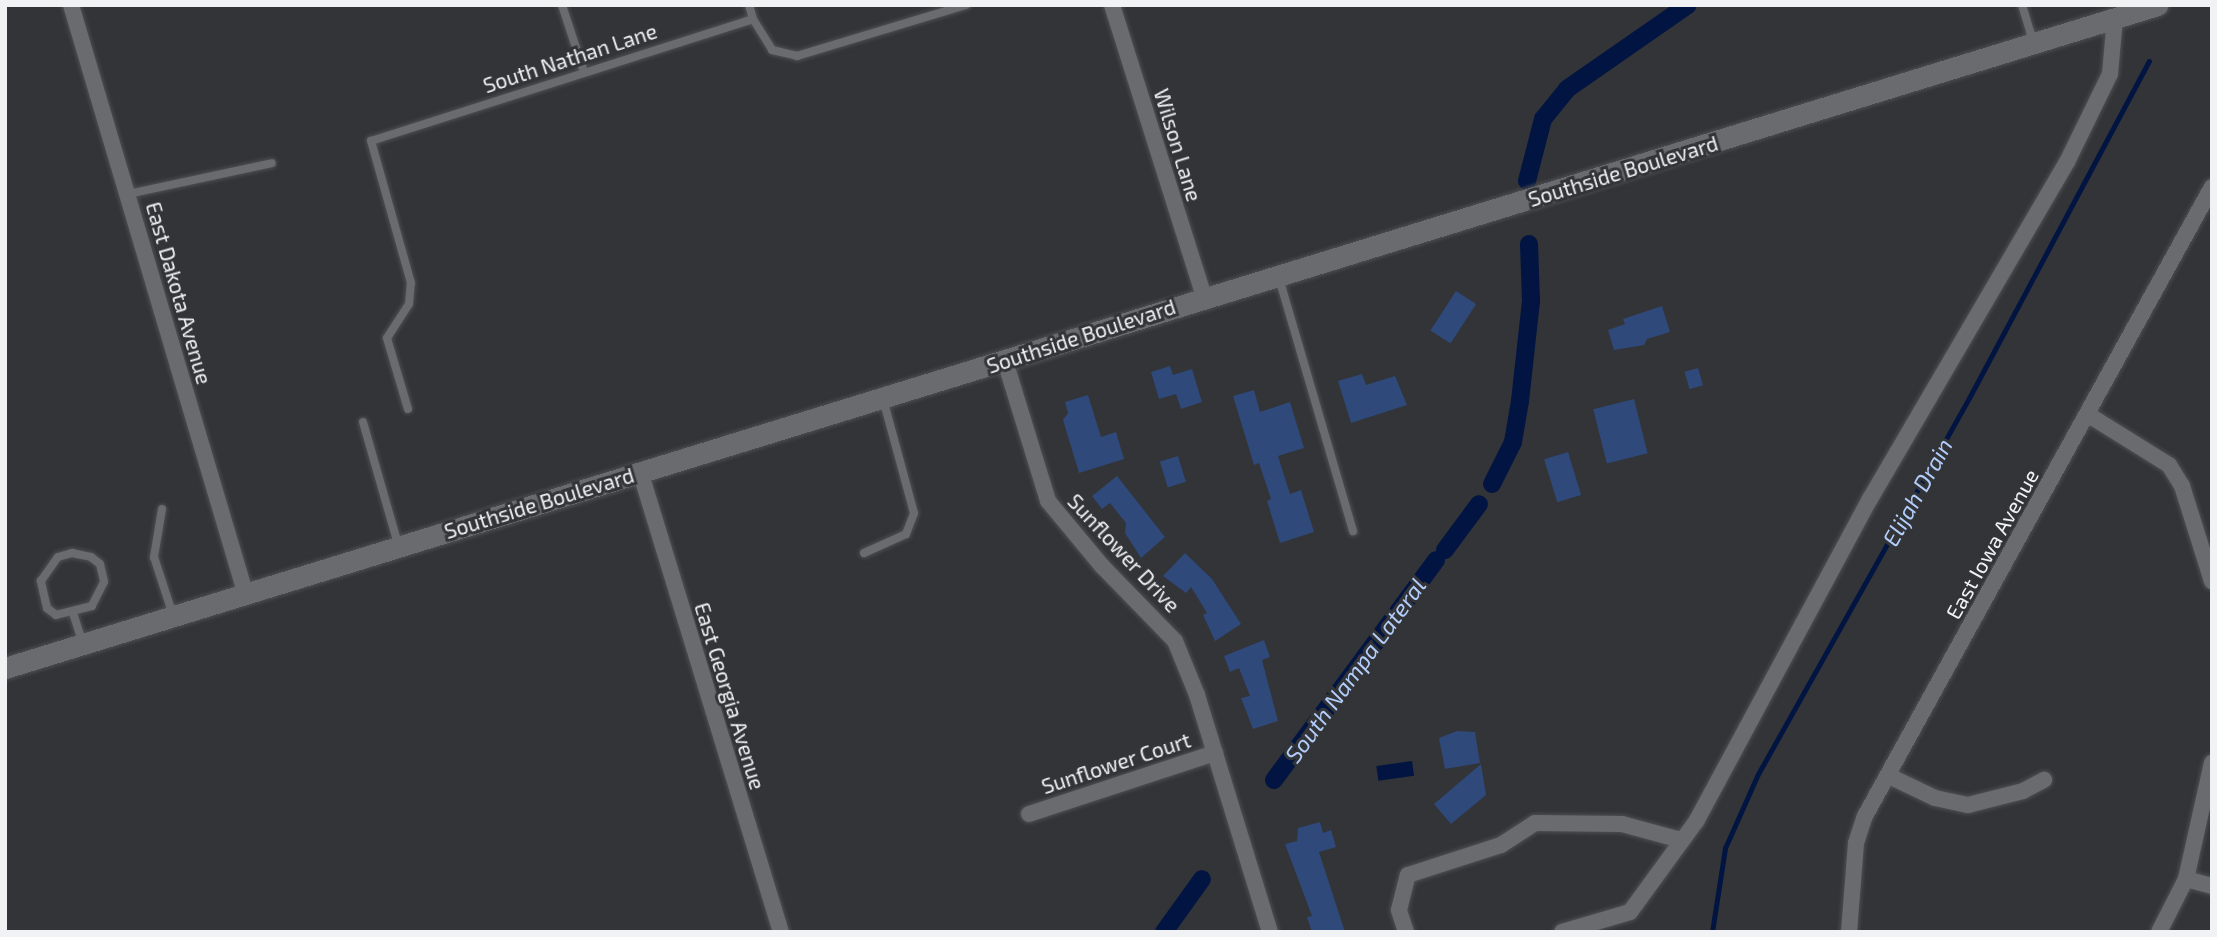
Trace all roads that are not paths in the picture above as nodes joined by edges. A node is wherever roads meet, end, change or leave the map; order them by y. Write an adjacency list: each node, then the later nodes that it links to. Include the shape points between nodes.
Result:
1 (71, 5): 14 (street, East Dakota Avenue)
2 (562, 5): 11 (lane)
3 (749, 5): 9 (lane)
4 (966, 5): 9 (lane, via 797,56 772,50)
5 (1112, 5): 16 (street, Wilson Lane)
6 (2022, 5): 10 (lane)
7 (2157, 5): 8 (main road, Southside Boulevard)
8 (2125, 12): 10 (main road, Southside Boulevard); 38 (street, via 2110,74 2067,162 1870,499 1697,820)
9 (753, 19): 11 (lane, South Nathan Lane)
10 (2033, 44): 15 (main road, Southside Boulevard)
11 (584, 72): 19 (lane, South Nathan Lane, via 371,141 411,283 409,304 387,338)
12 (272, 163): 14 (lane)
13 (2212, 187): 20 (street, East Iowa Avenue)
14 (128, 194): 28 (street, East Dakota Avenue)
15 (1278, 275): 16 (main road, Southside Boulevard); 24 (lane)
16 (1204, 297): 17 (main road, Southside Boulevard)
17 (1005, 361): 18 (main road, Southside Boulevard); 33 (street, Sunflower Drive, via 1048,501 1102,566 1175,640)
18 (883, 399): 22 (main road, Southside Boulevard); 26 (lane, via 914,513 906,534)
19 (408, 409)
20 (2087, 415): 27 (street, via 2169,465 2182,486); 35 (street, East Iowa Avenue)
21 (363, 422): 25 (lane)
22 (640, 471): 25 (main road, Southside Boulevard); 41 (street, East Georgia Avenue)
23 (162, 509): 30 (lane, via 154,556)
24 (1353, 531)
25 (399, 545): 28 (main road, Southside Boulevard)
26 (864, 553)
27 (2212, 581)
28 (245, 592): 30 (main road, Southside Boulevard)
29 (73, 613): 29 (lane, via 92,606 104,582 100,564 91,556 72,553 58,557 41,581 47,608 56,615); 31 (lane)
30 (173, 615): 31 (main road, Southside Boulevard)
31 (83, 643): 32 (main road, Southside Boulevard)
32 (5, 668)
33 (1215, 753): 37 (street, Sunflower Court); 42 (street, Sunflower Drive)
34 (2212, 764): 39 (street)
35 (1889, 776): 36 (street, via 1935,797 1969,805 2023,791); 45 (street, East Iowa Avenue, via 1856,842)
36 (2044, 780)
37 (1029, 814)
38 (1681, 840): 43 (street, via 1622,824 1535,823 1501,845 1408,875 1399,910); 44 (street, via 1630,912)
39 (2186, 879): 40 (street); 46 (street)
40 (2212, 886)
41 (781, 932)
42 (1270, 932)
43 (1405, 932)
44 (1562, 932)
45 (1849, 932)
46 (2159, 932)

